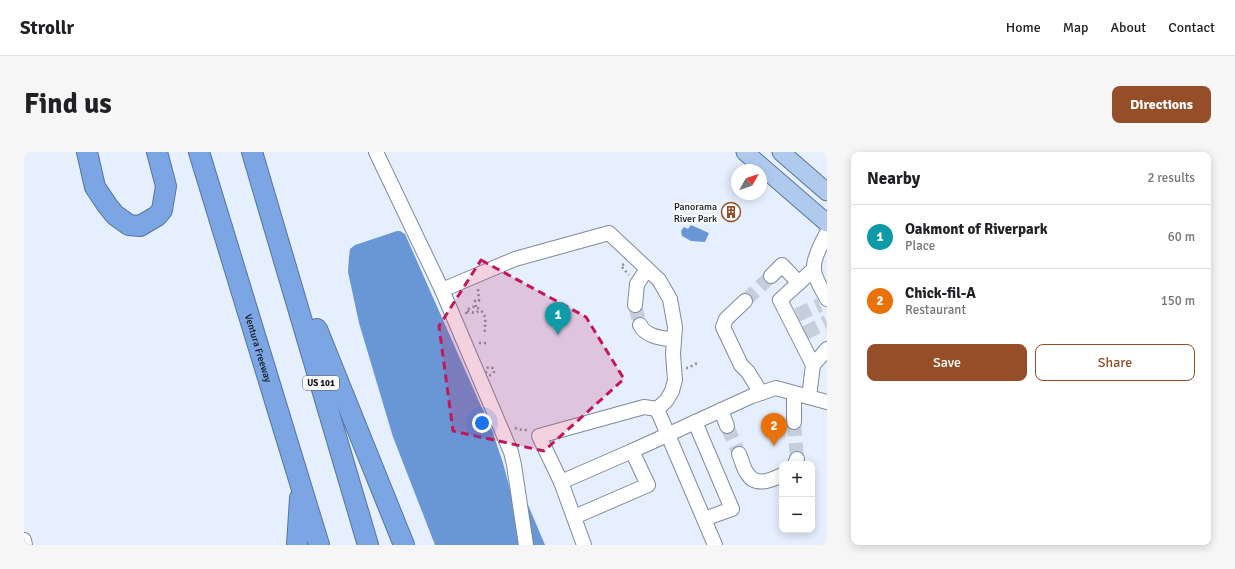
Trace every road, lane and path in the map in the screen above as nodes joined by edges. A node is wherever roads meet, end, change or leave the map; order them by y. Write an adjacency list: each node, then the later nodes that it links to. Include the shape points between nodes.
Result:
1 (87, 152): 2 (highway, via 95,187 107,205 115,215 129,225 140,226 162,210 166,186)
2 (157, 152)
3 (199, 152): 50 (highway, Ventura Freeway)
4 (252, 152): 9 (highway, US 101)
5 (376, 152): 17 (street)
6 (745, 152): 10 (main road)
7 (781, 152): 8 (main road)
8 (827, 192)
9 (273, 221): 57 (highway, US 101); 58 (highway)
10 (827, 222)
11 (827, 233): 13 (street, via 818,249)
12 (647, 269): 15 (street, via 609,233 515,259); 20 (street, via 637,284); 28 (street, via 659,280 670,299)
13 (814, 269): 16 (street); 19 (street)
14 (771, 276): 16 (street, via 782,265)
15 (473, 277): 17 (street); 21 (path, via 479,300 475,301)
16 (799, 283): 31 (street, via 780,300 794,317)
17 (442, 290): 59 (street, via 511,452)
18 (745, 301): 34 (street, via 726,319 723,327 741,365)
19 (825, 302)
20 (635, 305)
21 (476, 307): 22 (path); 23 (path, via 471,307)
22 (481, 310): 23 (path, via 475,313); 26 (path, via 485,319)
23 (467, 311): 24 (path)
24 (466, 318)
25 (640, 324): 28 (street, via 642,329 651,335)
26 (485, 335)
27 (476, 340): 29 (path, via 479,343)
28 (674, 340): 38 (street, via 675,380 666,401)
29 (486, 343)
30 (827, 349): 31 (street)
31 (813, 365): 36 (street)
32 (493, 373): 33 (path)
33 (495, 377)
34 (761, 392): 35 (street, via 776,388); 39 (street)
35 (794, 394): 36 (street); 41 (street)
36 (809, 397): 37 (street)
37 (827, 402)
38 (657, 409): 45 (street); 49 (street, via 644,407 539,436)
39 (721, 410): 40 (street); 43 (street)
40 (695, 422): 45 (street); 52 (street, via 732,509)
41 (794, 422)
42 (513, 426): 44 (path)
43 (727, 426)
44 (531, 430)
45 (668, 434): 46 (street); 52 (street)
46 (632, 451): 49 (street); 51 (street, via 648,485)
47 (739, 454): 48 (street, via 747,473 756,480 770,481)
48 (779, 476)
49 (561, 482): 51 (street)
50 (301, 484): 55 (highway); 56 (highway, Ventura Freeway)
51 (574, 517): 60 (street)
52 (704, 520): 61 (street)
53 (24, 540): 54 (street)
54 (26, 545)
55 (297, 545)
56 (319, 545)
57 (368, 545)
58 (404, 545)
59 (526, 545)
60 (584, 545)
61 (715, 545)

